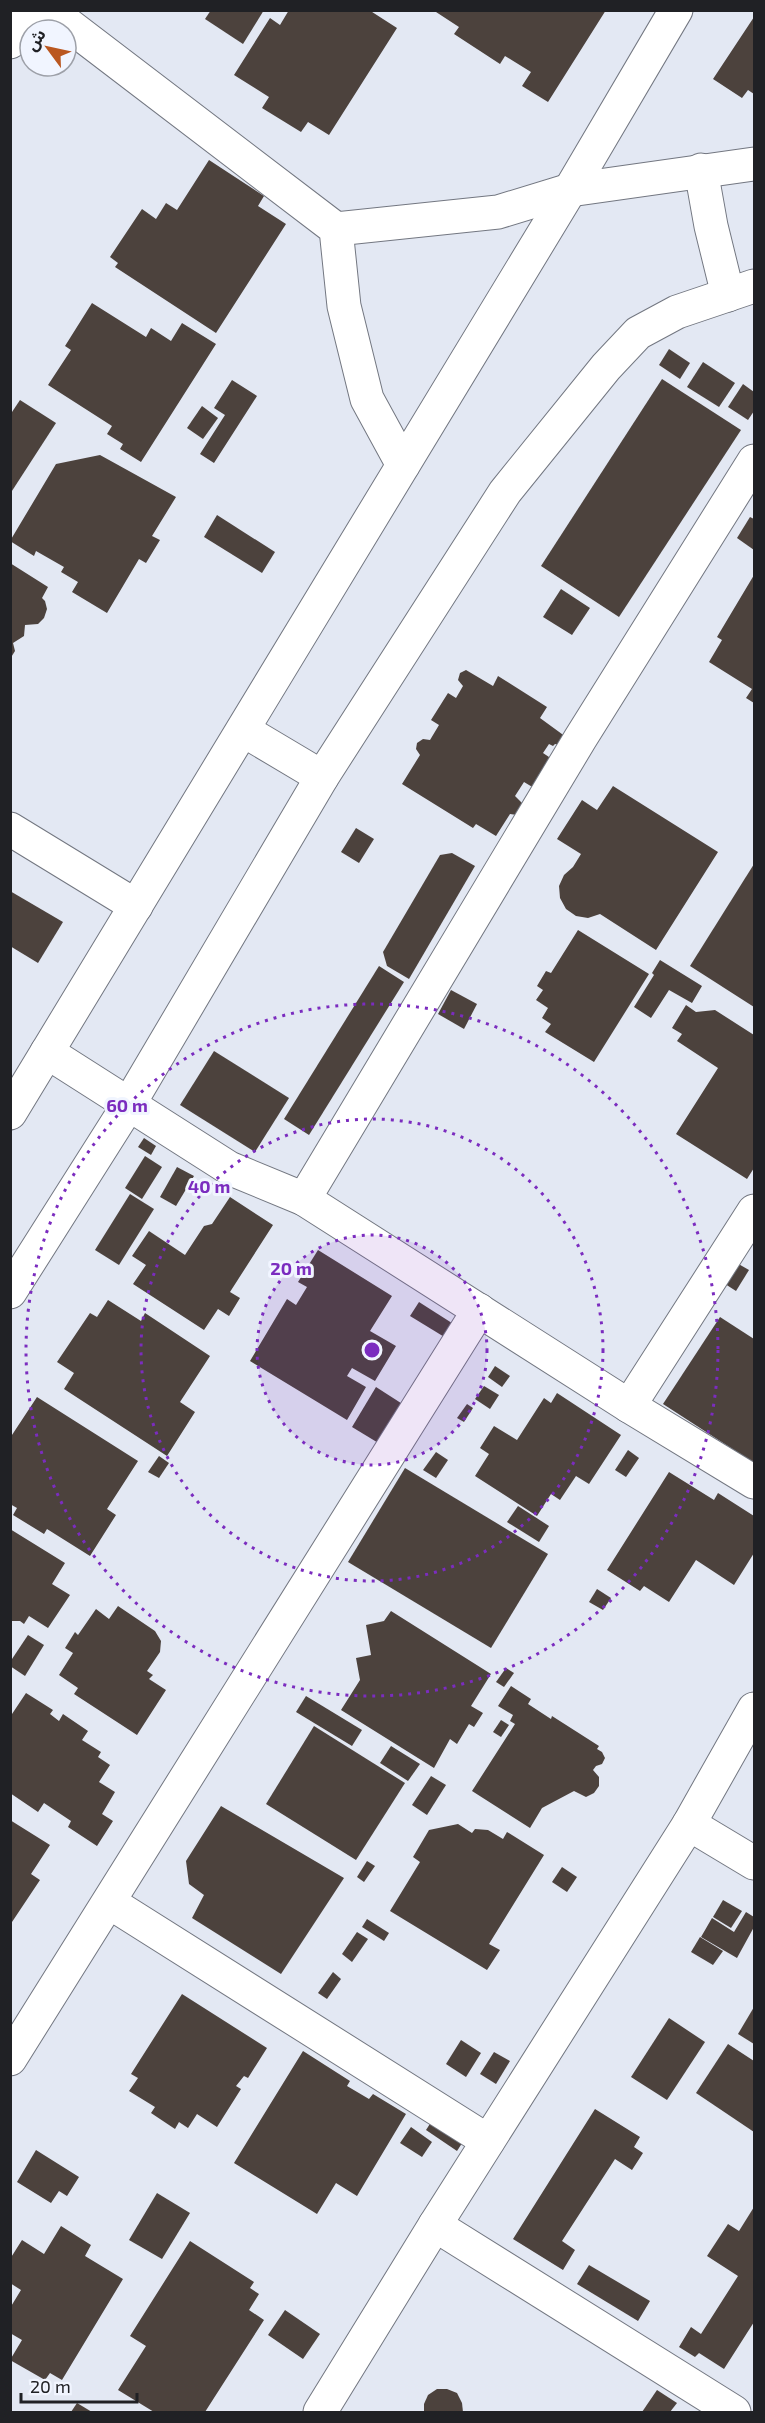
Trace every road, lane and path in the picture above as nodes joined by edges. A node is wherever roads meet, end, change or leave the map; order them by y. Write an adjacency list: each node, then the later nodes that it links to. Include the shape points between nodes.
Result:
1 (30, 10): 4 (street)
2 (49, 10): 8 (street)
3 (676, 10): 7 (street)
4 (10, 42)
5 (754, 164): 6 (street)
6 (702, 170): 7 (street); 9 (street, via 711,226)
7 (570, 190): 8 (street, via 498,212); 11 (street)
8 (336, 229): 11 (street, via 344,306 366,399)
9 (741, 291): 13 (street, via 676,312 638,333 606,367 505,492)
10 (754, 461): 19 (street, via 580,739)
11 (403, 465): 12 (street)
12 (243, 730): 13 (street); 15 (street)
13 (322, 777): 17 (street)
14 (10, 829): 15 (street)
15 (136, 906): 16 (street)
16 (47, 1052): 17 (street); 18 (street)
17 (129, 1104): 19 (street, via 229,1168); 21 (street)
18 (10, 1113)
19 (304, 1199): 22 (street)
20 (754, 1211): 23 (street)
21 (10, 1292)
22 (479, 1310): 23 (street); 28 (street)
23 (629, 1406): 24 (street)
24 (754, 1482)
25 (754, 1709): 26 (street)
26 (689, 1824): 27 (street); 30 (street)
27 (754, 1863)
28 (109, 1902): 29 (street); 30 (street)
29 (10, 2059)
30 (488, 2141): 31 (street)
31 (435, 2225): 32 (street); 33 (street)
32 (320, 2412)
33 (734, 2412)

